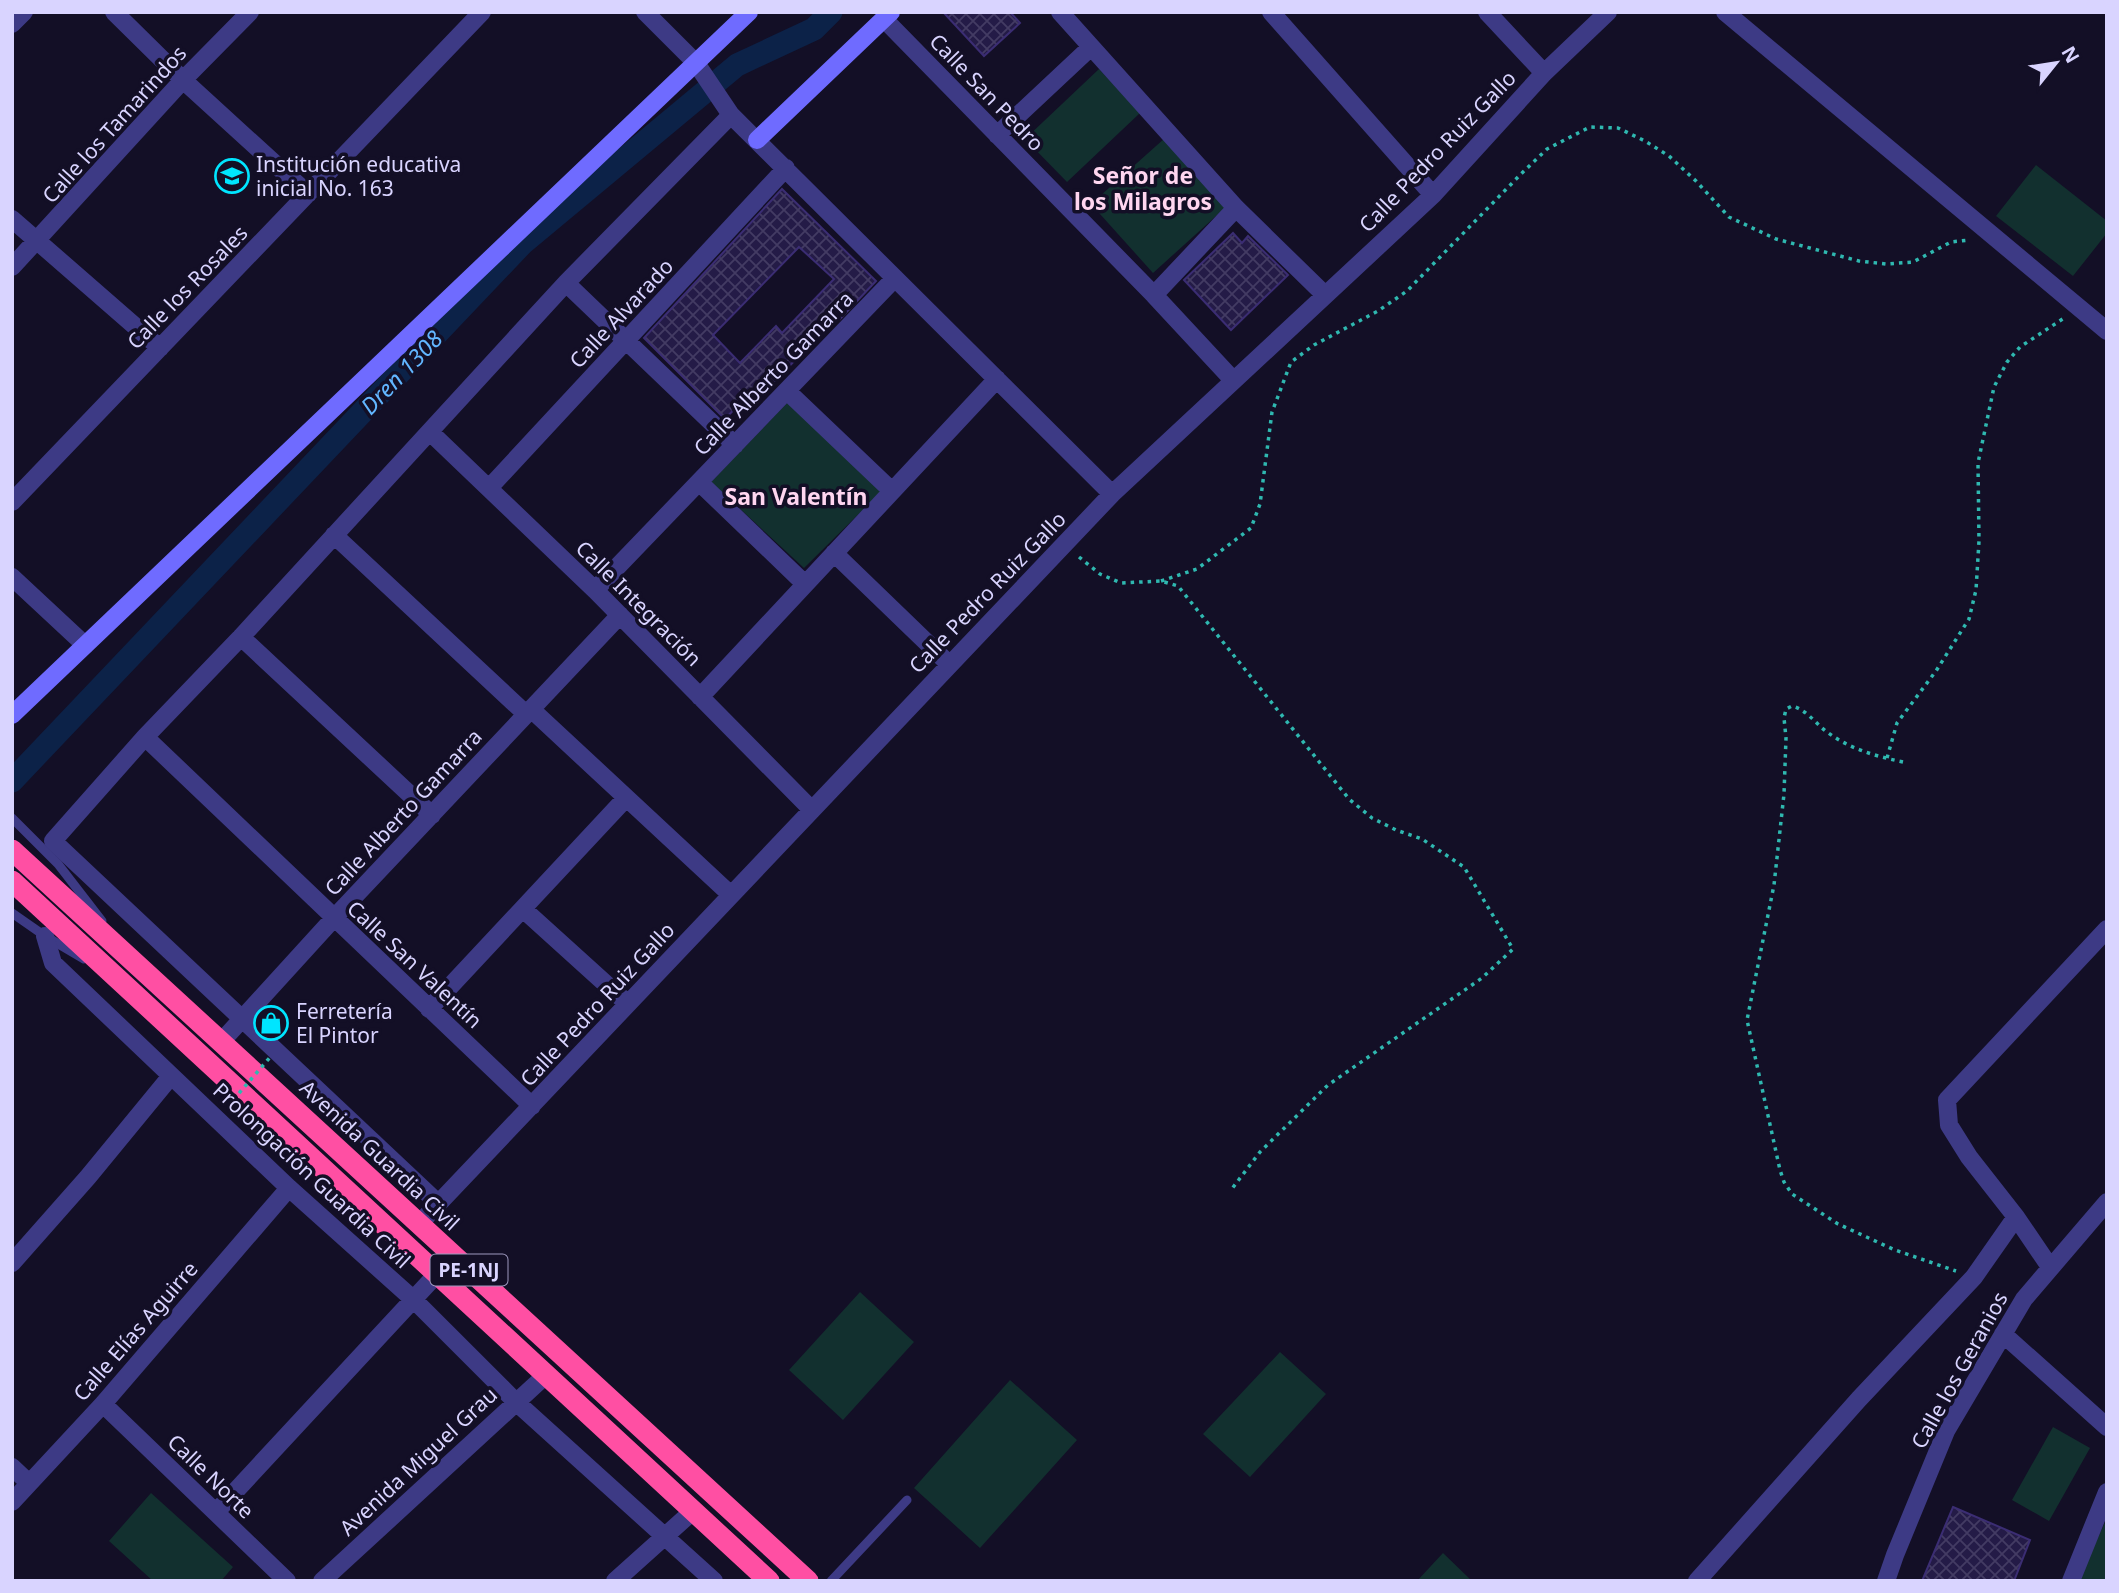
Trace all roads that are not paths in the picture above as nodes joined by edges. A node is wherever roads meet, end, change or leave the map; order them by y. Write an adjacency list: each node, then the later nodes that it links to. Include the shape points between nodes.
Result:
1 (24, 12): 13 (street)
2 (114, 12): 17 (street)
3 (250, 12): 17 (street, Calle los Tamarindos)
4 (482, 12): 22 (street, Calle los Rosales)
5 (645, 12): 15 (street)
6 (749, 12): 15 (street)
7 (1059, 12): 14 (street)
8 (1271, 12): 23 (street)
9 (1487, 12): 16 (street)
10 (1608, 12): 16 (street, Calle Pedro Ruiz Gallo)
11 (1725, 12): 32 (street)
12 (887, 16): 19 (street, Calle San Pedro); 20 (street)
13 (12, 24)
14 (1091, 47): 19 (street); 24 (street)
15 (695, 63): 18 (street); 52 (street)
16 (1544, 73): 23 (street, Calle Pedro Ruiz Gallo)
17 (183, 80): 22 (street); 26 (street, Calle los Tamarindos)
18 (731, 115): 20 (street); 29 (street)
19 (997, 135): 30 (street, Calle San Pedro)
20 (757, 140): 21 (street)
21 (786, 168): 28 (street); 33 (street, Calle Alvarado)
22 (308, 194): 34 (street, Calle los Rosales)
23 (1433, 195): 31 (street, Calle Pedro Ruiz Gallo)
24 (1236, 208): 30 (street); 31 (street)
25 (12, 219): 26 (street)
26 (38, 241): 27 (street, Calle los Tamarindos); 34 (street)
27 (12, 267)
28 (895, 278): 35 (street); 37 (street, Calle Alberto Gamarra)
29 (566, 283): 33 (street); 38 (street)
30 (1154, 295): 36 (street, Calle San Pedro)
31 (1325, 295): 36 (street, Calle Pedro Ruiz Gallo)
32 (2107, 331)
33 (626, 341): 39 (street); 41 (street, Calle Alvarado)
34 (160, 348): 44 (street, Calle los Rosales)
35 (997, 379): 42 (street); 43 (street)
36 (1233, 380): 43 (street, Calle Pedro Ruiz Gallo)
37 (787, 391): 39 (street, Calle Alberto Gamarra); 42 (street)
38 (430, 432): 41 (street, Calle Integración); 45 (street)
39 (735, 445): 40 (street, Calle Alberto Gamarra)
40 (699, 482): 48 (street); 49 (street, Calle Alberto Gamarra)
41 (489, 488): 49 (street, Calle Integración)
42 (892, 491): 46 (street)
43 (1112, 494): 53 (street, Calle Pedro Ruiz Gallo)
44 (12, 502)
45 (334, 535): 51 (street); 55 (street)
46 (834, 553): 48 (street); 53 (street)
47 (12, 577): 52 (street)
48 (805, 584): 54 (street)
49 (595, 590): 50 (street, Calle Integración)
50 (620, 615): 54 (street, Calle Integración); 55 (street, Calle Alberto Gamarra)
51 (241, 637): 57 (street); 60 (street)
52 (85, 645): 56 (street)
53 (949, 664): 59 (street, Calle Pedro Ruiz Gallo)
54 (700, 697): 59 (street, Calle Integración)
55 (528, 711): 58 (street); 60 (street, Calle Alberto Gamarra)
56 (12, 715)
57 (145, 737): 67 (street, Calle San Valentín); 74 (street, via 54,841)
58 (626, 798): 64 (street); 65 (street)
59 (812, 810): 64 (street, Calle Pedro Ruiz Gallo)
60 (432, 815): 67 (street, Calle Alberto Gamarra)
61 (12, 818): 70 (lane, via 58,864)
62 (15, 852): 70 (highway, Avenida Guardia Civil / PE-1NJ)
63 (12, 881): 71 (highway, PE-1NJ)
64 (731, 895): 72 (street, Calle Pedro Ruiz Gallo)
65 (523, 909): 72 (street); 73 (street)
66 (12, 913): 69 (lane)
67 (334, 918): 73 (street, Calle San Valentín); 74 (street, Calle Alberto Gamarra)
68 (2107, 929): 81 (street, via 1947,1100 1949,1125)
69 (45, 936): 71 (lane); 76 (street, Prolongación Guardia Civil, via 53,963)
70 (130, 958): 75 (highway, Avenida Guardia Civil / PE-1NJ)
71 (112, 974): 85 (highway, PE-1NJ)
72 (628, 1004): 77 (street, Calle Pedro Ruiz Gallo)
73 (429, 1009): 77 (street, Calle San Valentín)
74 (243, 1018): 75 (street, Calle Alberto Gamarra); 80 (street)
75 (221, 1042): 82 (highway, Avenida Guardia Civil / PE-1NJ)
76 (172, 1076): 78 (street, Prolongación Guardia Civil); 83 (street)
77 (532, 1106): 80 (street, Calle Pedro Ruiz Gallo)
78 (289, 1188): 86 (street, Prolongación Guardia Civil); 90 (street, Calle Elías Aguirre)
79 (2107, 1202): 84 (street, Calle los Geranios)
80 (439, 1204): 82 (street, Calle Pedro Ruiz Gallo)
81 (2016, 1217): 84 (street); 107 (street, via 1974,1277)
82 (419, 1224): 105 (highway, Avenida Guardia Civil / PE-1NJ)
83 (12, 1263)
84 (2050, 1267): 87 (street, Calle los Geranios)
85 (438, 1275): 86 (street); 88 (highway, PE-1NJ)
86 (414, 1300): 89 (street, Prolongación Guardia Civil); 98 (street)
87 (2003, 1335): 91 (street); 108 (street, Calle los Geranios, via 1946,1431)
88 (546, 1375): 89 (street, Avenida Miguel Grau); 97 (highway, PE-1NJ)
89 (516, 1402): 99 (street, Prolongación Guardia Civil); 101 (street, Avenida Miguel Grau)
90 (103, 1404): 93 (street, Calle Elías Aguirre); 98 (street, Calle Norte)
91 (2107, 1427)
92 (12, 1467): 93 (street)
93 (29, 1483): 96 (street, Calle Elías Aguirre)
94 (2107, 1492): 109 (street)
95 (907, 1500): 106 (lane)
96 (12, 1502)
97 (693, 1511): 99 (street); 104 (highway, PE-1NJ)
98 (216, 1512): 100 (street, Calle Norte)
99 (666, 1535): 102 (street); 103 (street, Prolongación Guardia Civil)
100 (287, 1581)
101 (322, 1581)
102 (615, 1581)
103 (714, 1581)
104 (769, 1581)
105 (808, 1581)
106 (831, 1581)
107 (1697, 1581)
108 (1886, 1581)
109 (2071, 1581)

